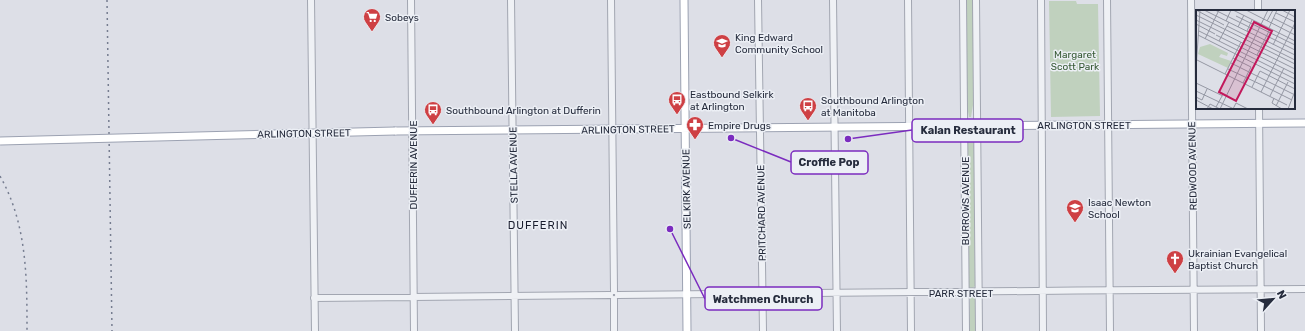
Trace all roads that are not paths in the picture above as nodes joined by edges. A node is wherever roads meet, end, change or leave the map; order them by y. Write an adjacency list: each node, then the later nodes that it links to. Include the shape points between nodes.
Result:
1 (311, 0): 44 (street)
2 (411, 0): 28 (street, DUFFERIN AVENUE)
3 (511, 0): 27 (street, STELLA AVENUE)
4 (611, 0): 26 (street)
5 (684, 0): 25 (main road, SELKIRK AVENUE)
6 (758, 0): 23 (street, PRITCHARD AVENUE)
7 (833, 0): 24 (street)
8 (908, 0): 20 (street)
9 (963, 0): 21 (street, BURROWS AVENUE)
10 (976, 0): 22 (street, BURROWS AVENUE)
11 (1041, 0): 18 (street)
12 (1107, 0): 19 (street)
13 (1191, 0): 16 (street, REDWOOD AVENUE)
14 (1259, 109): 17 (street)
15 (1305, 123): 17 (main road, ARLINGTON STREET)
16 (1192, 124): 17 (main road, ARLINGTON STREET); 19 (main road, ARLINGTON STREET); 31 (street, REDWOOD AVENUE)
17 (1259, 124): 32 (street)
18 (1041, 125): 19 (main road, ARLINGTON STREET); 22 (main road, ARLINGTON STREET); 33 (street)
19 (1108, 125): 34 (street)
20 (909, 126): 21 (main road, ARLINGTON STREET); 24 (main road, ARLINGTON STREET); 38 (street)
21 (965, 126): 22 (main road, ARLINGTON STREET); 36 (street, BURROWS AVENUE)
22 (977, 126): 37 (street, BURROWS AVENUE)
23 (760, 127): 24 (main road, ARLINGTON STREET); 25 (main road, ARLINGTON STREET); 35 (street, PRITCHARD AVENUE)
24 (835, 127): 40 (street)
25 (685, 128): 26 (main road, ARLINGTON STREET); 39 (main road, SELKIRK AVENUE)
26 (612, 129): 27 (main road, ARLINGTON STREET); 41 (street)
27 (512, 130): 28 (main road, ARLINGTON STREET); 42 (street, STELLA AVENUE)
28 (413, 131): 29 (main road, ARLINGTON STREET, bridge); 43 (street, DUFFERIN AVENUE)
29 (0, 141)
30 (1305, 289): 32 (street, PARR STREET)
31 (1194, 290): 32 (street, PARR STREET); 34 (street, PARR STREET); 57 (street, REDWOOD AVENUE)
32 (1260, 290): 58 (street)
33 (1042, 291): 34 (street, PARR STREET); 37 (street, PARR STREET); 55 (street)
34 (1109, 291): 56 (street)
35 (762, 292): 39 (street, PARR STREET); 40 (street, PARR STREET); 50 (street, PRITCHARD AVENUE)
36 (966, 292): 37 (street, PARR STREET); 38 (street, PARR STREET); 53 (street, BURROWS AVENUE)
37 (979, 292): 54 (street, BURROWS AVENUE)
38 (911, 293): 40 (street, PARR STREET); 52 (street)
39 (687, 294): 41 (street, PARR STREET); 49 (main road, SELKIRK AVENUE)
40 (836, 294): 51 (street)
41 (614, 295): 42 (street, PARR STREET); 48 (street)
42 (514, 296): 43 (street, PARR STREET); 47 (street, STELLA AVENUE)
43 (414, 297): 44 (street, PARR STREET); 46 (street, DUFFERIN AVENUE)
44 (314, 298): 45 (street)
45 (315, 331)
46 (414, 331)
47 (515, 331)
48 (614, 331)
49 (687, 331)
50 (763, 331)
51 (837, 331)
52 (911, 331)
53 (966, 331)
54 (979, 331)
55 (1043, 331)
56 (1110, 331)
57 (1194, 331)
58 (1261, 331)

